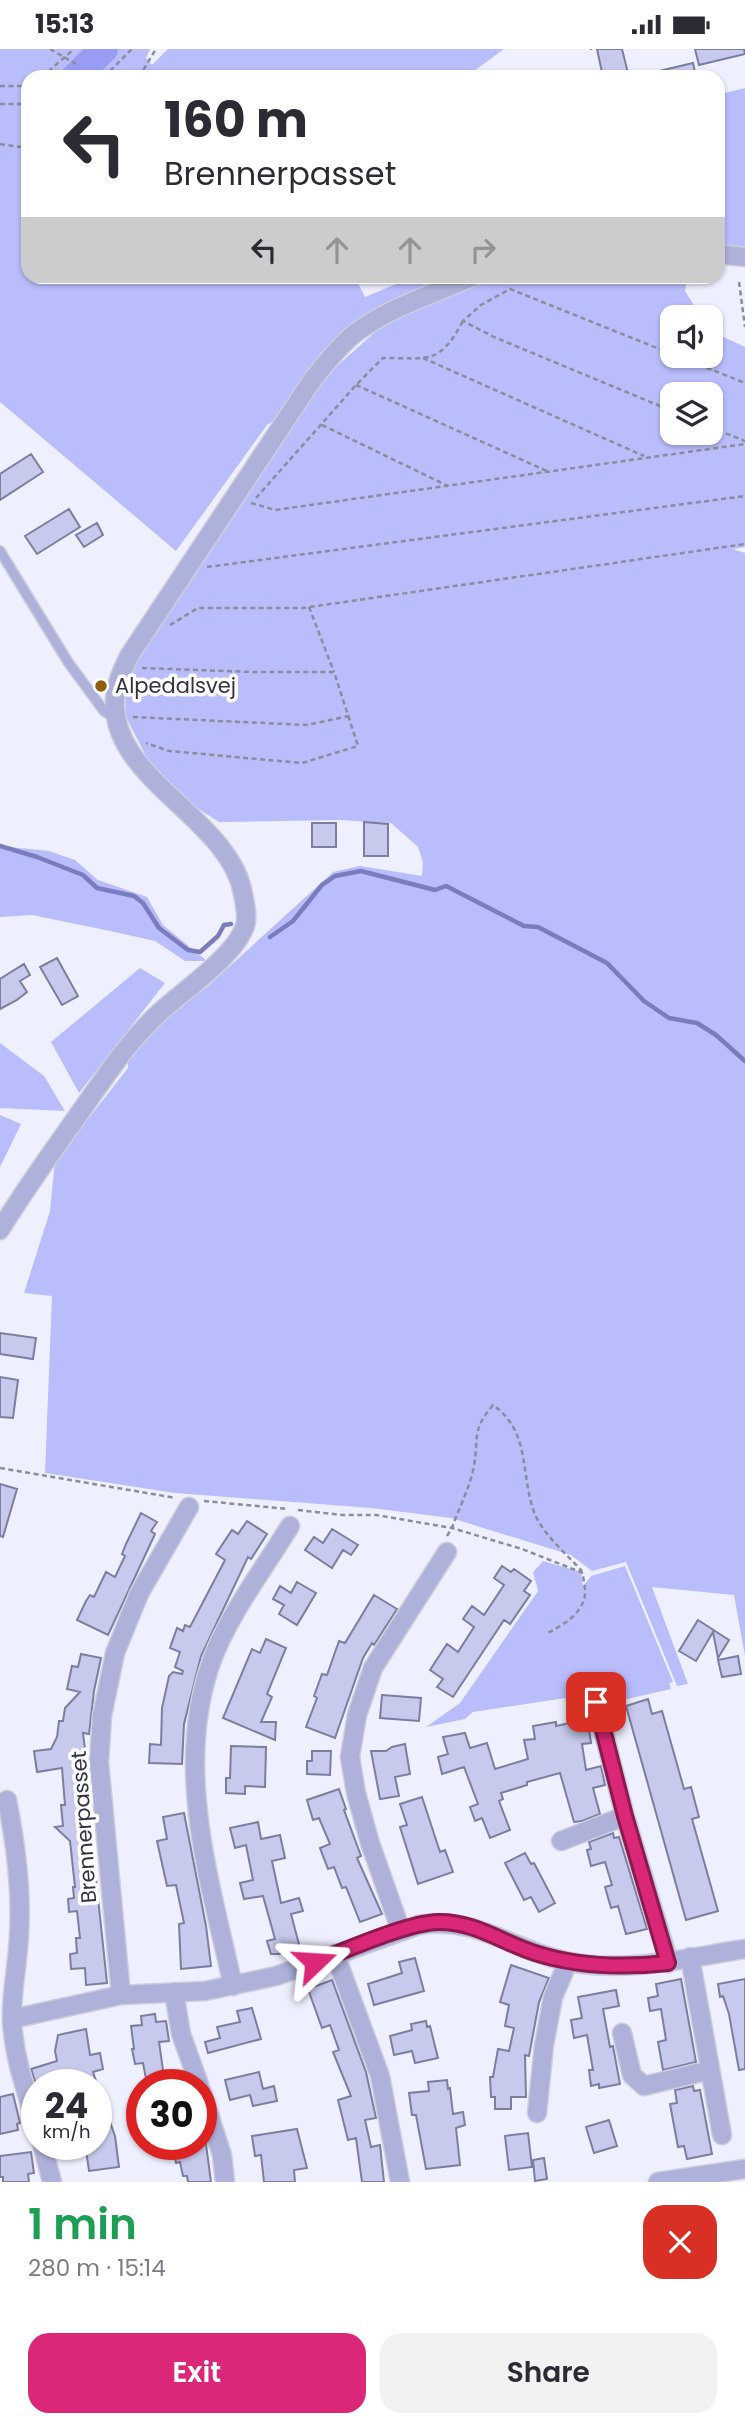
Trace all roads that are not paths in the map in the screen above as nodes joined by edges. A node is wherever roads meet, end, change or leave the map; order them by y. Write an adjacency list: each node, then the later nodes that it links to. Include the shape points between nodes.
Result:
1 (725, 255): 2 (street)
2 (745, 257)
3 (456, 284): 5 (street, via 383,316 353,335 313,379 129,656 115,693)
4 (0, 551): 5 (lane, via 104,711)
5 (124, 717): 6 (street, via 128,748 146,773 221,845 236,867 246,907 245,926 229,951 130,1043)
6 (0, 1230)
7 (189, 1507): 22 (street, Brennerpasset, via 139,1594 115,1653 103,1716 99,1762)
8 (290, 1526): 20 (street, via 212,1659 195,1732 200,1832)
9 (447, 1552): 14 (street, via 373,1668 357,1715 350,1757 370,1843)
10 (596, 1702): 12 (street)
11 (8, 1800): 23 (street, via 16,1846 20,1934)
12 (625, 1816): 13 (street); 19 (street)
13 (561, 1840)
14 (401, 1931): 16 (street); 18 (street, via 429,1923 457,1923)
15 (745, 1949): 17 (street)
16 (335, 1954): 20 (street); 35 (street, via 380,2076)
17 (690, 1957): 19 (street); 26 (street)
18 (568, 1962): 19 (street, via 603,1966); 28 (street, via 554,1997 544,2045)
19 (668, 1963)
20 (233, 1986): 21 (street)
21 (174, 1992): 22 (street); 25 (street, via 181,2034)
22 (121, 1995): 23 (street)
23 (12, 2019): 27 (street)
24 (622, 2032): 26 (street, via 632,2075 644,2086)
25 (194, 2069)
26 (710, 2070): 29 (street)
27 (21, 2074)
28 (537, 2113)
29 (722, 2135)
30 (217, 2140): 34 (street)
31 (46, 2160): 33 (street)
32 (745, 2169): 36 (street)
33 (52, 2182)
34 (225, 2182)
35 (400, 2182)
36 (658, 2182)

